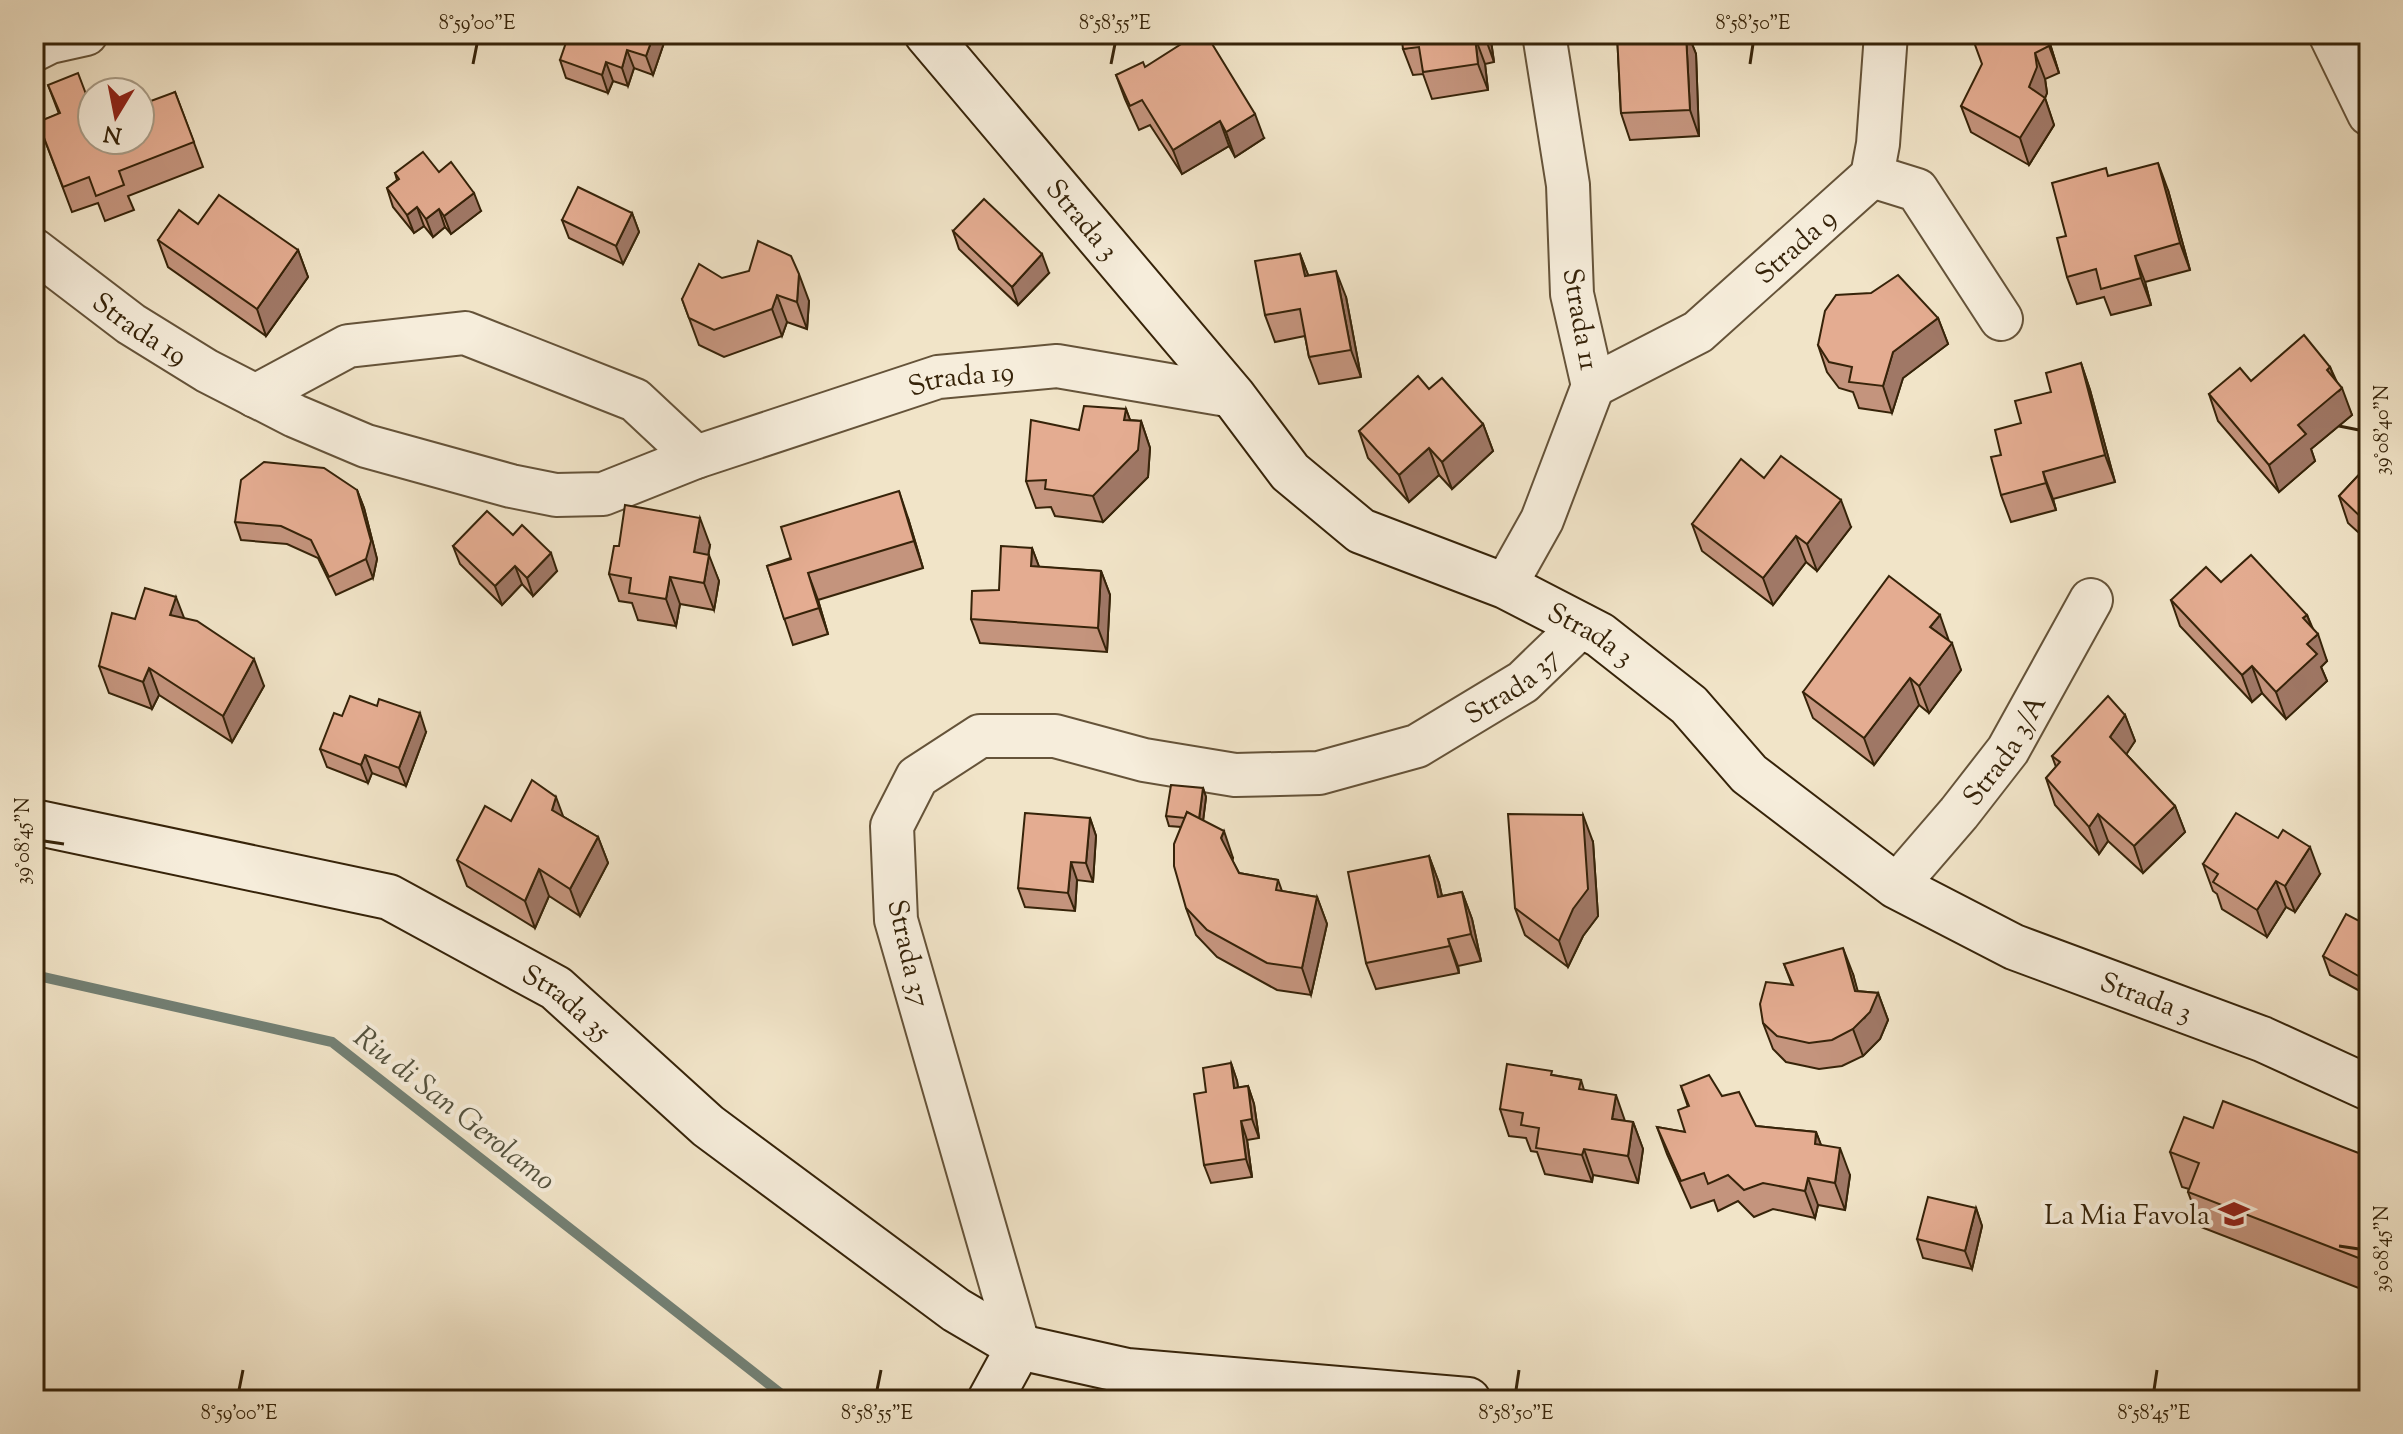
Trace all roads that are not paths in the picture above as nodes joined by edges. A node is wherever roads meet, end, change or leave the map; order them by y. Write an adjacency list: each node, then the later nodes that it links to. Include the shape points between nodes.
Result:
1 (86, 34): 6 (street)
2 (927, 34): 13 (street, Strada 3)
3 (1544, 34): 11 (street, Strada 11, via 1568,185 1572,294)
4 (1886, 34): 8 (street)
5 (2339, 40): 7 (street)
6 (34, 50)
7 (2369, 114)
8 (1872, 176): 10 (street, via 1917,190); 11 (street, Strada 9, via 1698,332)
9 (34, 250): 12 (street, Strada 19, via 131,324)
10 (2001, 319)
11 (1593, 386): 15 (street, Strada 11, via 1542,520)
12 (255, 396): 14 (street, Strada 19, via 366,446 556,495 603,494); 14 (street, via 348,346 465,333 635,400)
13 (1233, 396): 14 (street, Strada 19, via 1057,366 938,377); 15 (street, Strada 3, via 1290,472 1361,531)
14 (696, 457)
15 (1505, 586): 17 (street, Strada 3)
16 (2091, 600): 19 (street, Strada 3/A, via 2008,750)
17 (1582, 625): 19 (street, Strada 3, via 1689,705 1749,774); 21 (street, Strada 37, via 1523,682 1417,746 1319,773 1235,775 1144,760 1055,736 980,736 917,777 892,826 896,920)
18 (34, 822): 21 (street, Strada 35, via 389,897 556,988 708,1126 956,1310)
19 (1896, 886): 20 (street, Strada 3, via 2014,947 2262,1039)
20 (2369, 1088)
21 (1019, 1347): 22 (street); 23 (street, via 1127,1371)
22 (990, 1400)
23 (1468, 1400)

